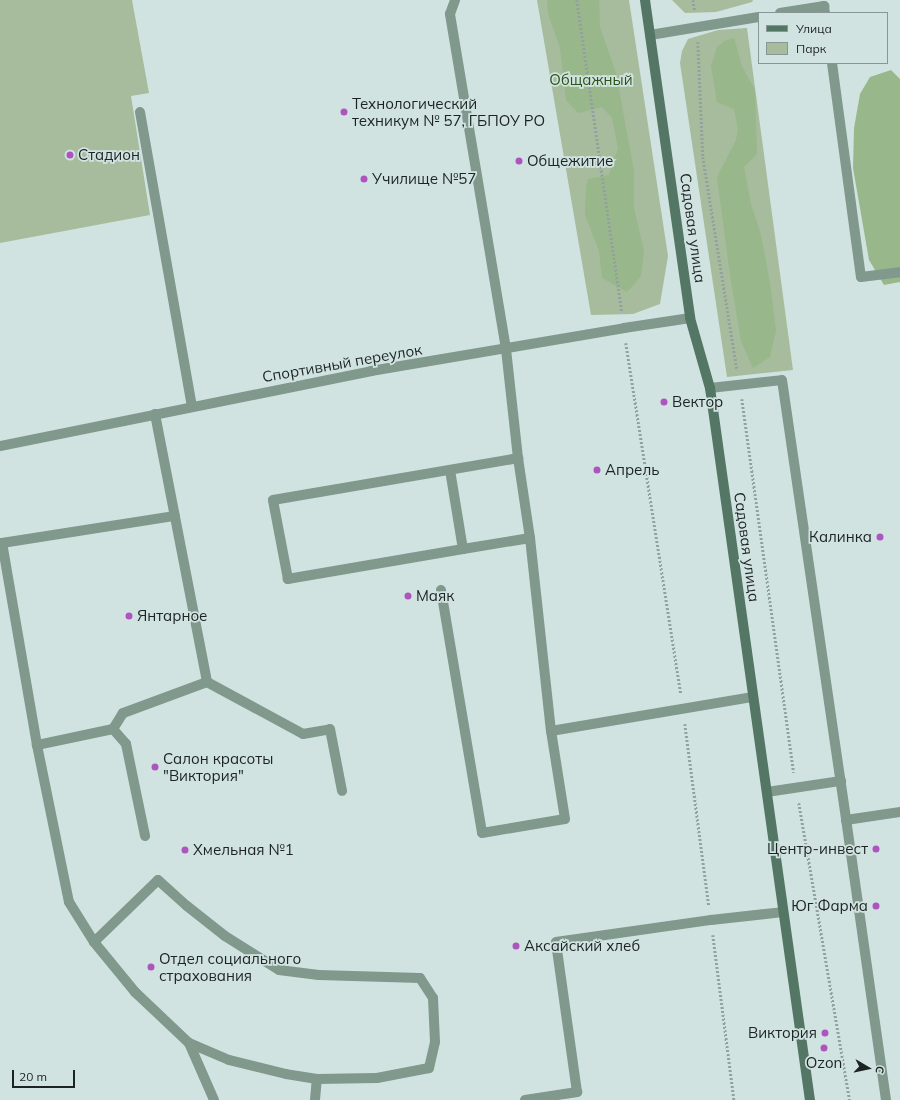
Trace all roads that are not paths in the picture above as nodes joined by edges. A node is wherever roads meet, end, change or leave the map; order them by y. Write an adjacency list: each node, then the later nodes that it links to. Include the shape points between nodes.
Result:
1 (455, 0): 11 (street, via 450,14)
2 (645, 0): 6 (street, Садовая улица)
3 (786, 12): 4 (street, via 824,6)
4 (826, 12)
5 (758, 16): 6 (street)
6 (650, 35): 10 (street, Садовая улица)
7 (832, 64): 9 (street, via 861,277)
8 (140, 112): 13 (street)
9 (900, 272)
10 (690, 318): 11 (street, Спортивный переулок); 12 (street, Садовая улица)
11 (506, 349): 13 (street, Спортивный переулок); 16 (street)
12 (710, 388): 23 (street, Садовая улица); 27 (street, via 782,380)
13 (192, 406): 14 (street, Спортивный переулок)
14 (155, 414): 15 (street, Спортивный переулок); 18 (street)
15 (0, 446)
16 (518, 458): 17 (street); 19 (street)
17 (450, 470): 20 (street); 20 (street, via 273,500 288,579)
18 (175, 516): 22 (street); 26 (street, via 2,543)
19 (530, 538): 20 (street); 25 (street)
20 (463, 549)
21 (441, 590): 25 (street, via 482,833 565,819)
22 (207, 682): 24 (street, via 123,713); 28 (street, via 303,734 330,729)
23 (753, 697): 25 (street); 29 (street, Садовая улица)
24 (113, 729): 26 (street); 32 (street, via 126,744)
25 (551, 731)
26 (37, 745): 34 (street, via 69,902)
27 (841, 781): 29 (street); 31 (street)
28 (342, 791)
29 (767, 792): 33 (street, Садовая улица)
30 (900, 812): 31 (street)
31 (846, 820): 41 (street)
32 (145, 836)
33 (783, 912): 39 (street, via 556,942 577,1092); 40 (street, Садовая улица)
34 (94, 942): 35 (street, via 135,992); 36 (street, via 158,880 225,936 279,970 319,975 420,978 433,998 435,1042 429,1068 377,1078)
35 (188, 1043): 36 (street, via 229,1060); 37 (street)
36 (317, 1079): 38 (street)
37 (214, 1100)
38 (315, 1100)
39 (525, 1100)
40 (810, 1100)
41 (886, 1100)

